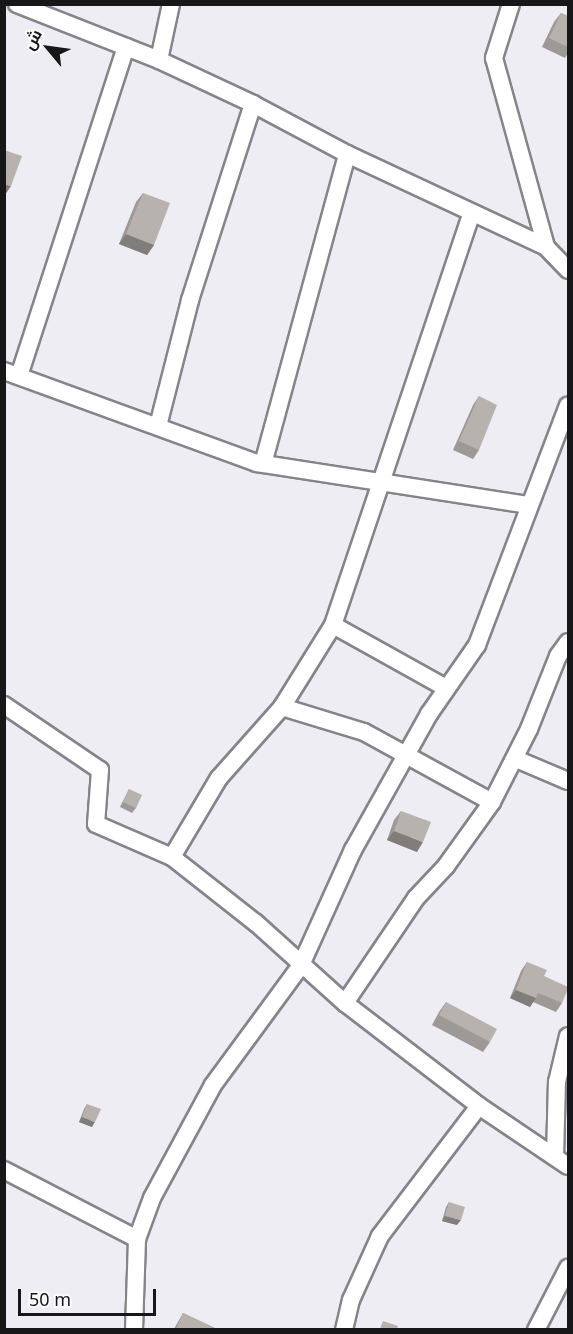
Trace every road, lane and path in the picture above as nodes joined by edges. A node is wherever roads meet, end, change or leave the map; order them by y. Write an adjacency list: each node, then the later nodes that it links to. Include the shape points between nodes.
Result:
1 (17, 4): 4 (street)
2 (171, 4): 5 (street)
3 (511, 4): 9 (street, via 494,58)
4 (126, 47): 5 (street); 11 (street)
5 (159, 60): 6 (street)
6 (253, 104): 7 (street); 13 (street, via 190,300)
7 (347, 154): 8 (street); 14 (street)
8 (471, 214): 9 (street); 15 (street)
9 (546, 247): 10 (street)
10 (568, 270)
11 (12, 373): 13 (street)
12 (568, 406): 16 (street)
13 (158, 426): 14 (street)
14 (263, 464): 15 (street)
15 (379, 480): 16 (street); 17 (street)
16 (528, 505): 19 (street, via 485,629)
17 (333, 625): 19 (street); 21 (street)
18 (568, 642): 23 (street, via 558,656)
19 (446, 688): 22 (street)
20 (4, 705): 26 (street, via 100,770 96,824)
21 (282, 707): 22 (street, via 364,732); 26 (street, via 219,778)
22 (406, 756): 25 (street); 27 (street, via 353,850)
23 (516, 759): 24 (street); 25 (street)
24 (568, 781)
25 (492, 802): 28 (street, via 446,866 416,898)
26 (172, 857): 27 (street, via 256,923)
27 (301, 965): 28 (street); 33 (street, via 213,1085 152,1198)
28 (345, 1003): 30 (street)
29 (568, 1036): 31 (street, via 557,1082)
30 (479, 1106): 31 (street); 36 (street, via 380,1236 351,1300)
31 (562, 1162)
32 (4, 1170): 33 (street)
33 (137, 1239): 35 (street)
34 (568, 1268): 37 (street)
35 (134, 1329)
36 (344, 1329)
37 (536, 1329)

